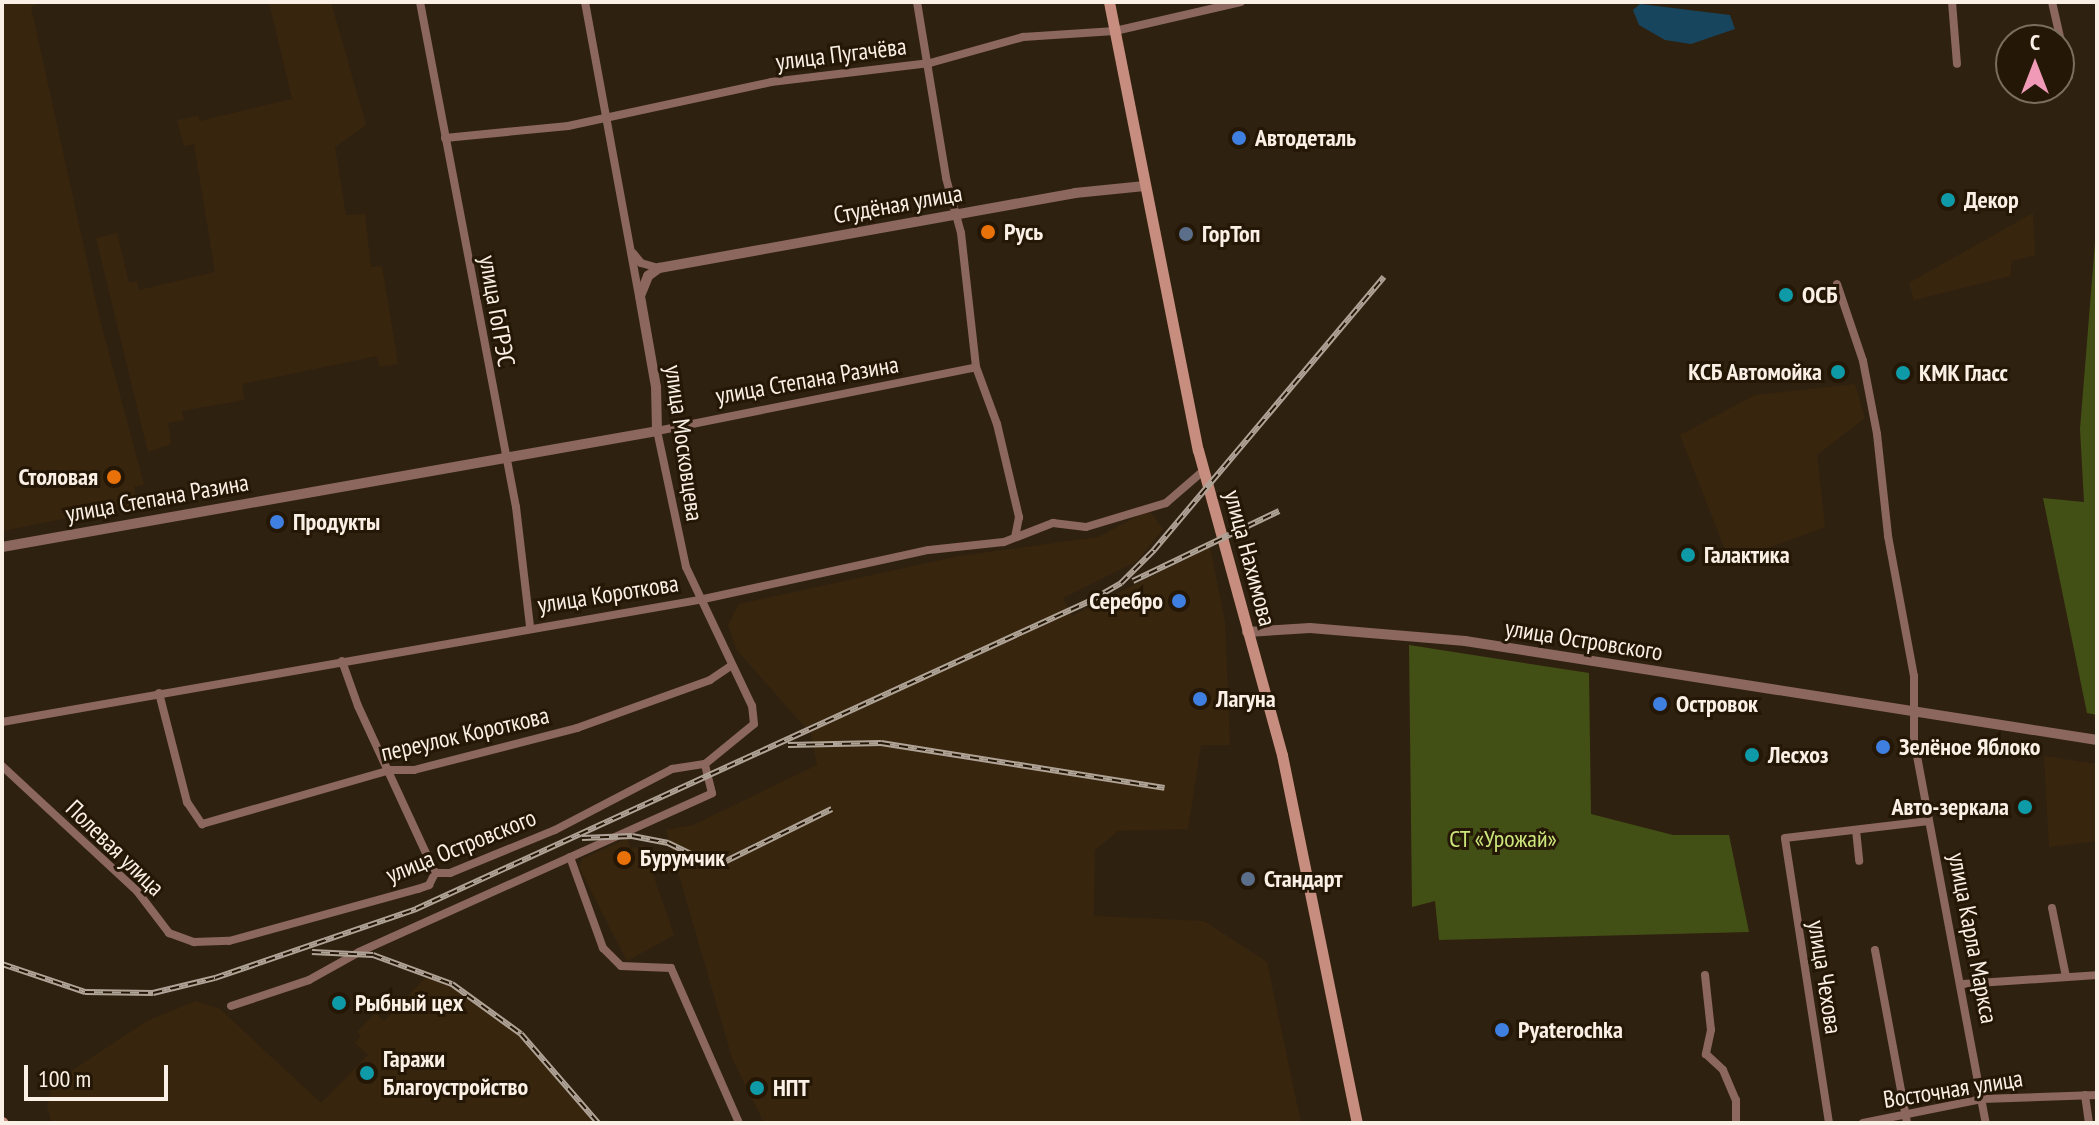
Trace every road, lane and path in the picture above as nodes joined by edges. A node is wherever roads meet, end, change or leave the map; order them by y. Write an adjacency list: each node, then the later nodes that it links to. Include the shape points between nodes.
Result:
1 (420, 2): 13 (street, улица ГоГРЭС)
2 (585, 2): 12 (street, улица Московцева)
3 (917, 2): 10 (street)
4 (1109, 2): 9 (main road, улица Нахимова)
5 (1241, 2): 9 (street, улица Пугачёва)
6 (1952, 2): 11 (street)
7 (2052, 2): 8 (street)
8 (2057, 24)
9 (1115, 31): 10 (street, улица Пугачёва, via 1023,37); 14 (main road, улица Нахимова)
10 (930, 63): 12 (street, улица Пугачёва, via 771,82); 15 (street)
11 (1957, 64)
12 (604, 115): 13 (street, улица Пугачёва, via 568,126); 16 (street, улица Московцева)
13 (445, 138): 22 (street, улица ГоГРЭС)
14 (1145, 186): 15 (street, Студёная улица); 23 (main road, улица Нахимова)
15 (955, 214): 17 (street, Студёная улица); 20 (street, via 976,335)
16 (631, 249): 17 (street, via 641,263); 19 (street, улица Московцева)
17 (659, 268): 19 (street, via 642,284)
18 (1837, 284): 32 (street, via 1863,361 1877,434 1888,536 1914,676)
19 (640, 296): 21 (street, улица Московцева, via 656,387)
20 (976, 367): 21 (street, улица Степана Разина); 24 (street, via 997,424 1019,517)
21 (657, 431): 22 (street, улица Степана Разина); 26 (street, улица Московцева, via 680,547)
22 (503, 456): 25 (street, улица Степана Разина); 27 (street, улица ГоГРЭС, via 516,507)
23 (1203, 471): 24 (street, улица Короткова, via 1166,503 1086,527 1053,523); 28 (main road, улица Нахимова)
24 (1015, 537): 26 (street, улица Короткова)
25 (2, 547)
26 (699, 600): 27 (street, улица Короткова); 30 (street, улица Московцева)
27 (530, 627): 29 (street, улица Короткова)
28 (1247, 632): 32 (street, улица Островского, via 1310,628 1465,641); 56 (main road, улица Нахимова, via 1288,784)
29 (342, 661): 31 (street, улица Короткова); 38 (street)
30 (731, 666): 34 (street, улица Московцева, via 752,706); 38 (street, переулок Короткова, via 710,680 577,728 439,765)
31 (159, 693): 33 (street, улица Короткова); 38 (street, переулок Короткова, via 187,802 202,824)
32 (1912, 714): 35 (street, улица Островского); 39 (street, улица Карла Маркса)
33 (2, 722)
34 (754, 724): 36 (street, улица Островского)
35 (2097, 740)
36 (705, 764): 41 (street, via 712,793); 43 (street, улица Островского, via 672,769 555,830 450,873)
37 (2, 766): 45 (street, Полевая улица, via 137,891 169,933)
38 (390, 770): 43 (street)
39 (1929, 821): 40 (street); 50 (street, улица Карла Маркса)
40 (1856, 830): 42 (street); 59 (street, улица Чехова, via 1785,838 1788,886)
41 (570, 857): 51 (street, via 309,980); 57 (street, via 603,948 621,966 671,968)
42 (1859, 861)
43 (435, 873): 45 (street, улица Островского, via 429,885 418,889)
44 (2052, 908): 49 (street)
45 (207, 943)
46 (1875, 950): 55 (street)
47 (1705, 975): 58 (street, via 1711,1030 1706,1054 1723,1070 1736,1100)
48 (2097, 975): 49 (street)
49 (2066, 977): 50 (street)
50 (1963, 984): 54 (street, улица Карла Маркса)
51 (231, 1006)
52 (2085, 1095): 53 (street, Восточная улица); 54 (street, Восточная улица); 62 (street)
53 (2097, 1095)
54 (1982, 1099): 55 (street, Восточная улица); 61 (street, улица Карла Маркса)
55 (1906, 1119): 60 (street, Восточная улица)
56 (1353, 1121)
57 (739, 1123)
58 (1736, 1123)
59 (1829, 1123)
60 (1863, 1123)
61 (1986, 1123)
62 (2089, 1123)

